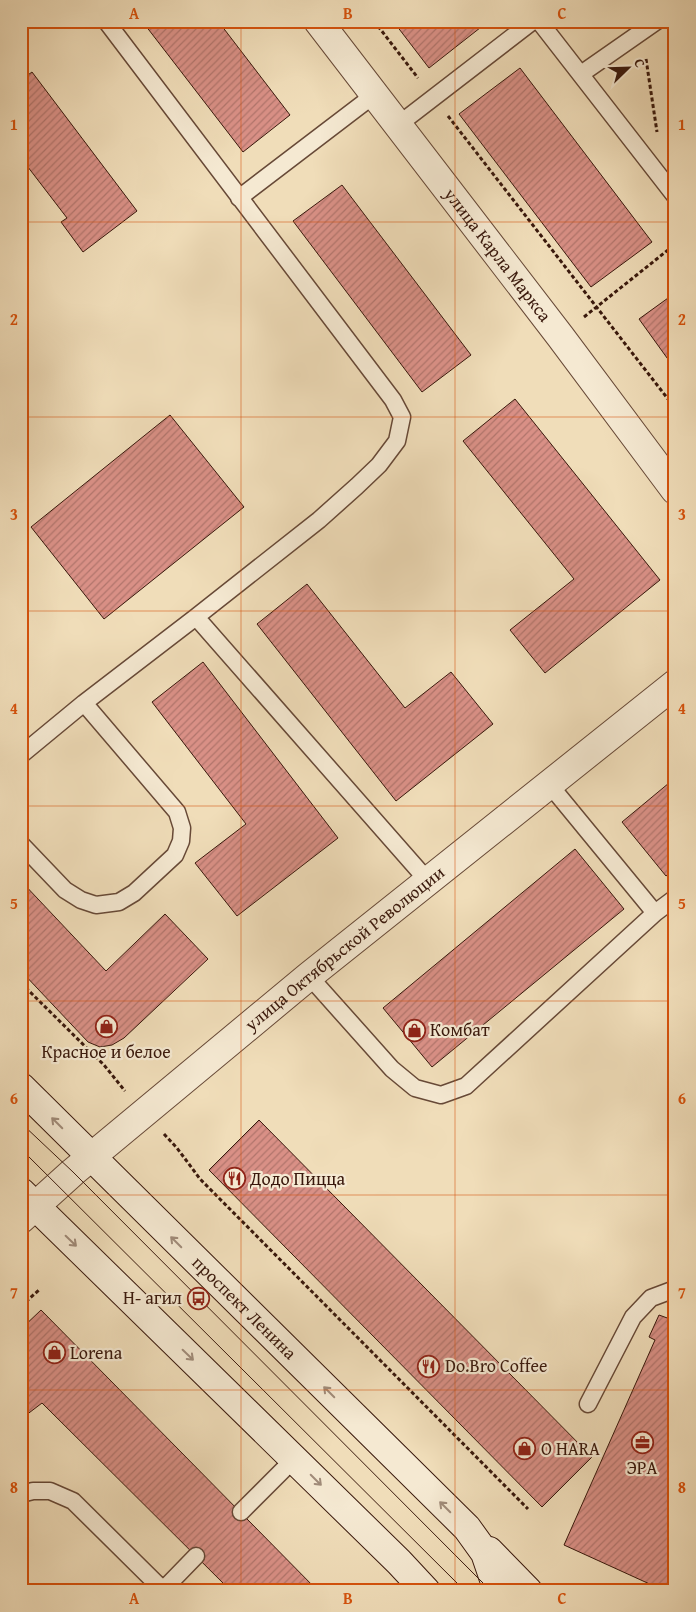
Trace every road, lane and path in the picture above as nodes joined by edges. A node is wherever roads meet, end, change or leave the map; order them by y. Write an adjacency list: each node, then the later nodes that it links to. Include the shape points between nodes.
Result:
1 (106, 21): 12 (lane)
2 (318, 21): 8 (street, улица Карла Маркса)
3 (374, 21): 9 (path)
4 (533, 21): 9 (lane)
5 (539, 21): 7 (lane)
6 (657, 21): 7 (lane)
7 (581, 74): 11 (lane)
8 (374, 94): 10 (street, улица Карла Маркса); 12 (lane)
9 (434, 98): 10 (lane); 13 (path)
10 (398, 126): 14 (street, улица Карла Маркса)
11 (675, 196)
12 (239, 198): 15 (lane, via 394,400 402,417 397,441 379,465 319,520)
13 (675, 408)
14 (675, 490)
15 (196, 617): 17 (lane); 21 (lane)
16 (675, 684): 19 (street, улица Октябрьской Революции)
17 (84, 703): 18 (lane); 20 (lane, via 176,812 182,828 175,855 134,893 119,902 96,905 64,890)
18 (21, 755)
19 (549, 784): 21 (street, улица Октябрьской Революции); 23 (lane)
20 (21, 844)
21 (428, 881): 24 (street, улица Октябрьской Революции)
22 (675, 898): 23 (lane)
23 (655, 913): 24 (lane, via 466,1086 441,1095 415,1088 392,1069)
24 (309, 976): 27 (street, улица Октябрьской Революции)
25 (21, 983): 27 (path, via 104,1065)
26 (21, 1087): 28 (street, проспект Ленина, one-way to 26)
27 (145, 1114): 28 (street, улица Октябрьской Революции); 36 (path, via 178,1148 200,1179)
28 (91, 1158): 29 (street, улица Октябрьской Революции, via 59,1185); 38 (street, проспект Ленина, one-way to 28)
29 (26, 1206): 34 (street, one-way to 34)
30 (675, 1289): 33 (lane, via 651,1298 633,1317)
31 (39, 1290): 32 (path)
32 (21, 1306)
33 (588, 1404)
34 (294, 1459): 37 (lane); 41 (street, one-way to 41)
35 (21, 1494): 40 (lane, via 32,1490 50,1491 73,1501)
36 (528, 1508)
37 (241, 1512)
38 (467, 1528): 42 (street, проспект Ленина, via 485,1553); 43 (street, проспект Ленина)
39 (196, 1556): 40 (lane)
40 (164, 1590)
41 (426, 1591)
42 (498, 1591)
43 (528, 1591)

